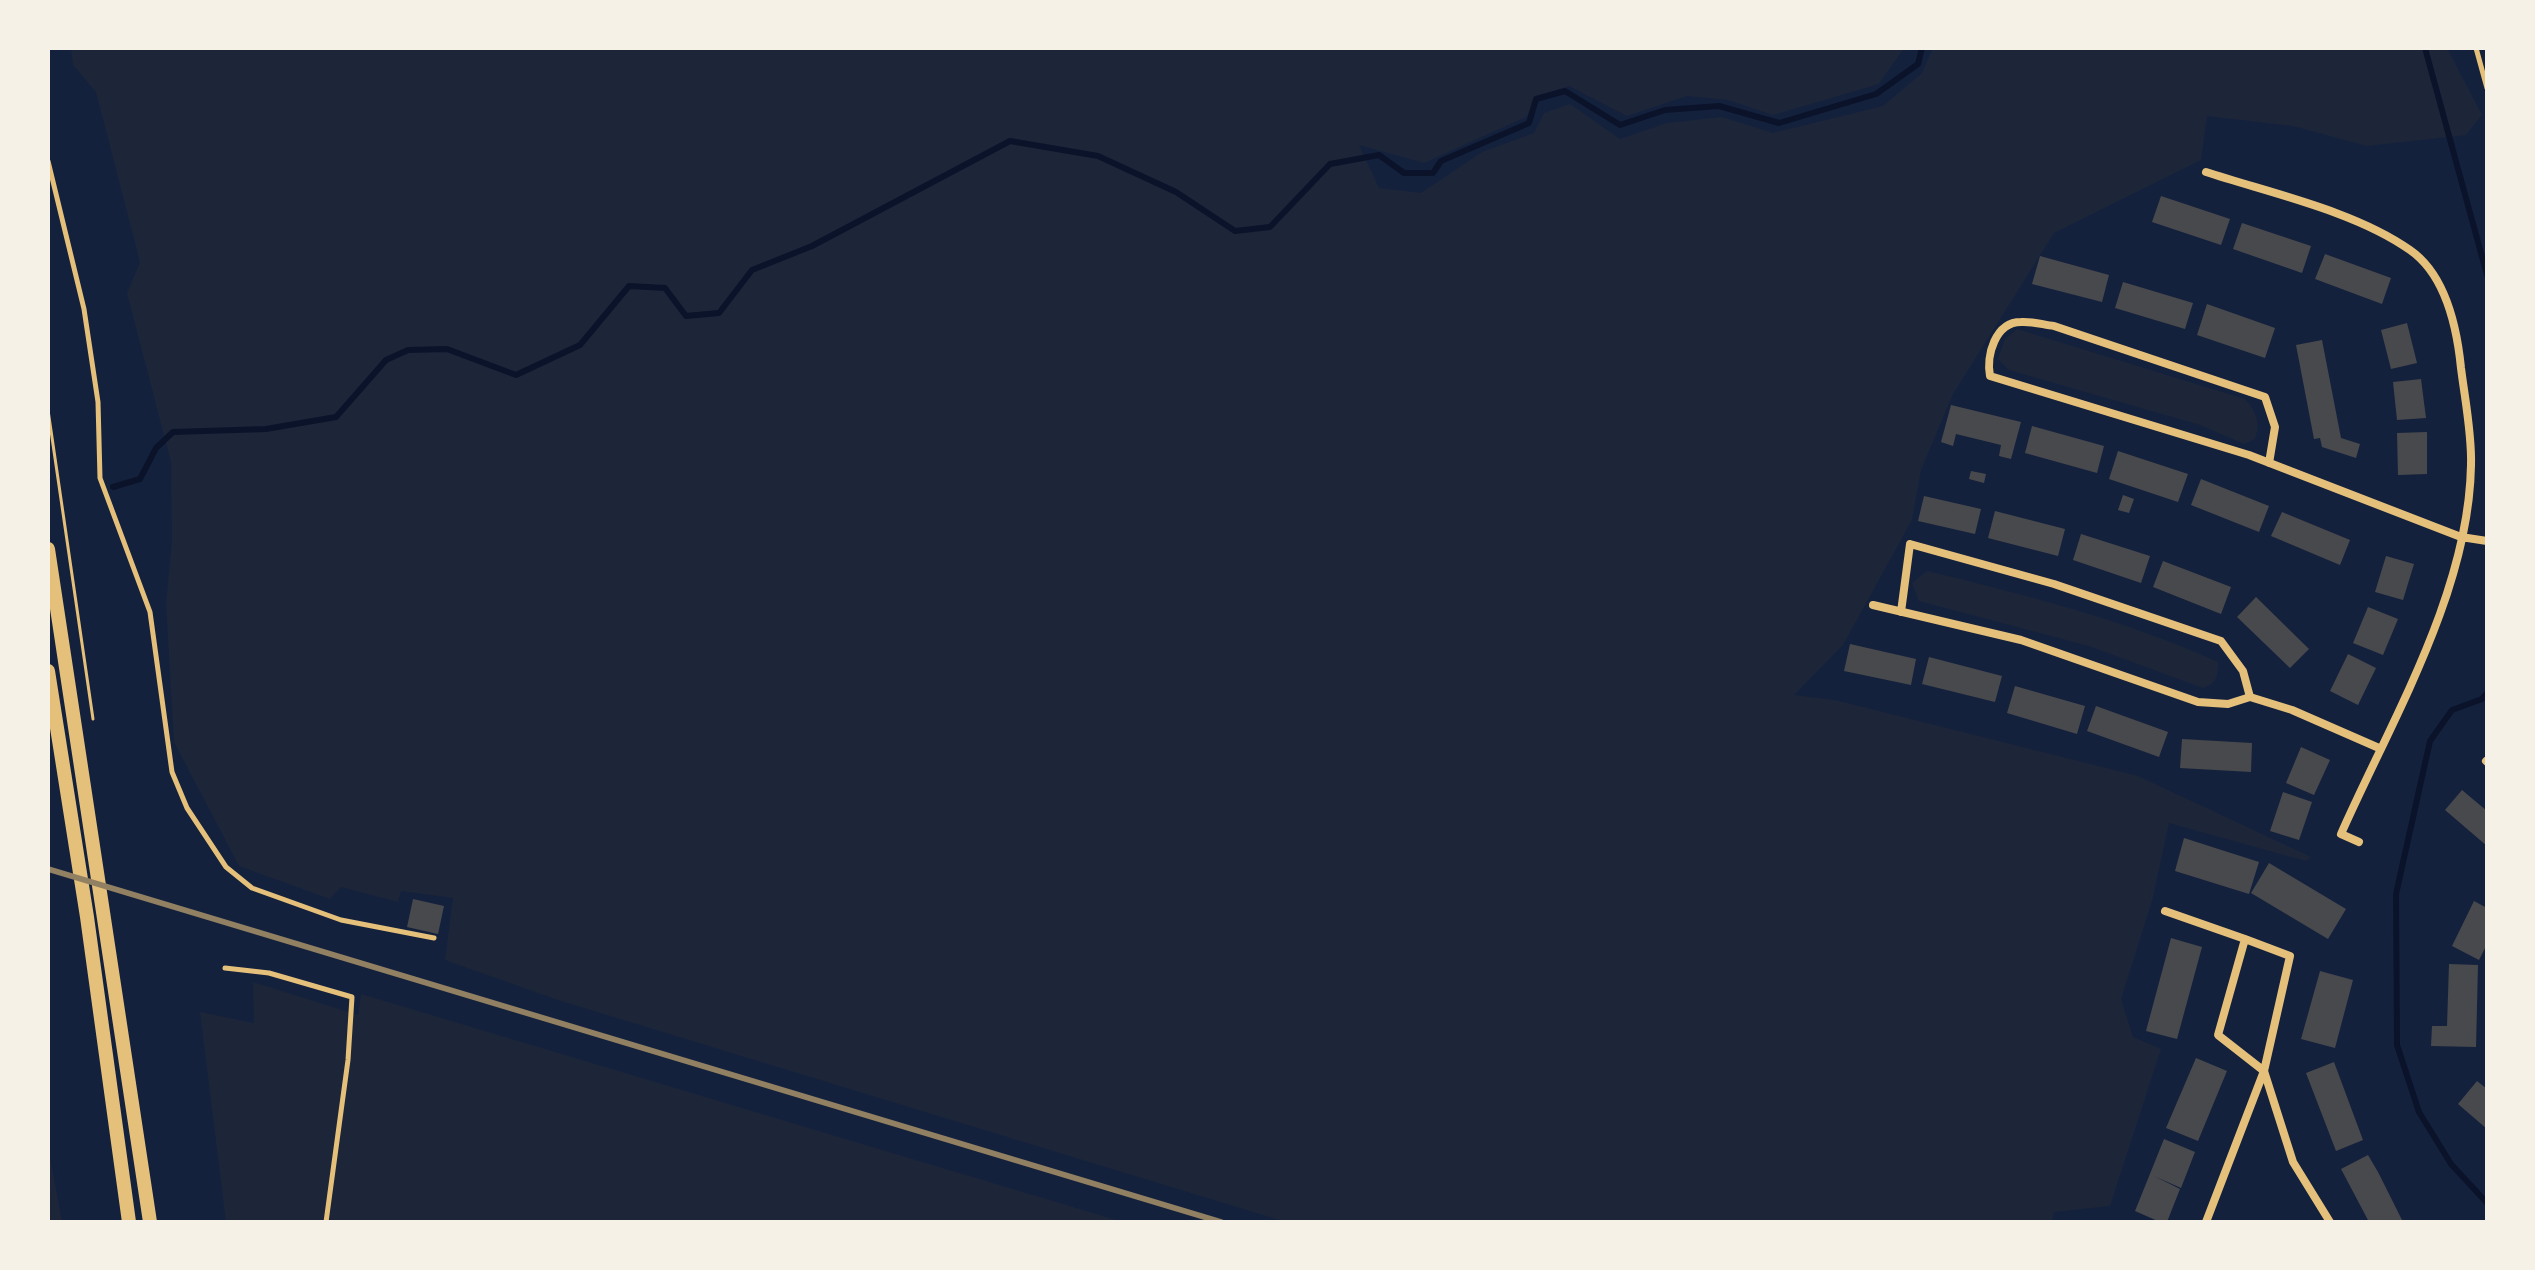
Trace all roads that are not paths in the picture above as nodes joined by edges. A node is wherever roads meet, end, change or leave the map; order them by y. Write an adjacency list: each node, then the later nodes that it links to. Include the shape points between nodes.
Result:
1 (2476, 48): 2 (lane)
2 (2487, 88)
3 (48, 161): 16 (lane, via 84,309 98,402 100,478 150,612 172,772 187,808 226,867 252,888 341,920)
4 (2206, 172): 6 (street, via 2354,221 2411,250 2441,286 2458,338 2472,465)
5 (2269, 463): 5 (street, via 1990,376 1987,359 2000,330 2018,321 2054,326 2265,397 2275,427); 6 (street)
6 (2461, 537): 7 (street); 13 (street, via 2438,622)
7 (2487, 541)
8 (48, 549): 21 (main road)
9 (1873, 605): 10 (street)
10 (1901, 612): 12 (street, via 2021,640 2198,702 2228,704); 12 (street, via 1910,544 2054,584 2221,641 2243,671)
11 (48, 671): 20 (main road)
12 (2250, 697): 13 (street)
13 (2379, 748): 14 (street, via 2341,834)
14 (2359, 842)
15 (2165, 911): 17 (street)
16 (434, 938)
17 (2245, 939): 19 (street, via 2218,1035); 19 (street, via 2290,956)
18 (225, 968): 22 (lane, via 269,973 352,997)
19 (2264, 1071): 23 (street); 24 (street, via 2293,1162)
20 (129, 1222)
21 (150, 1222)
22 (326, 1222)
23 (2206, 1222)
24 (2330, 1222)

